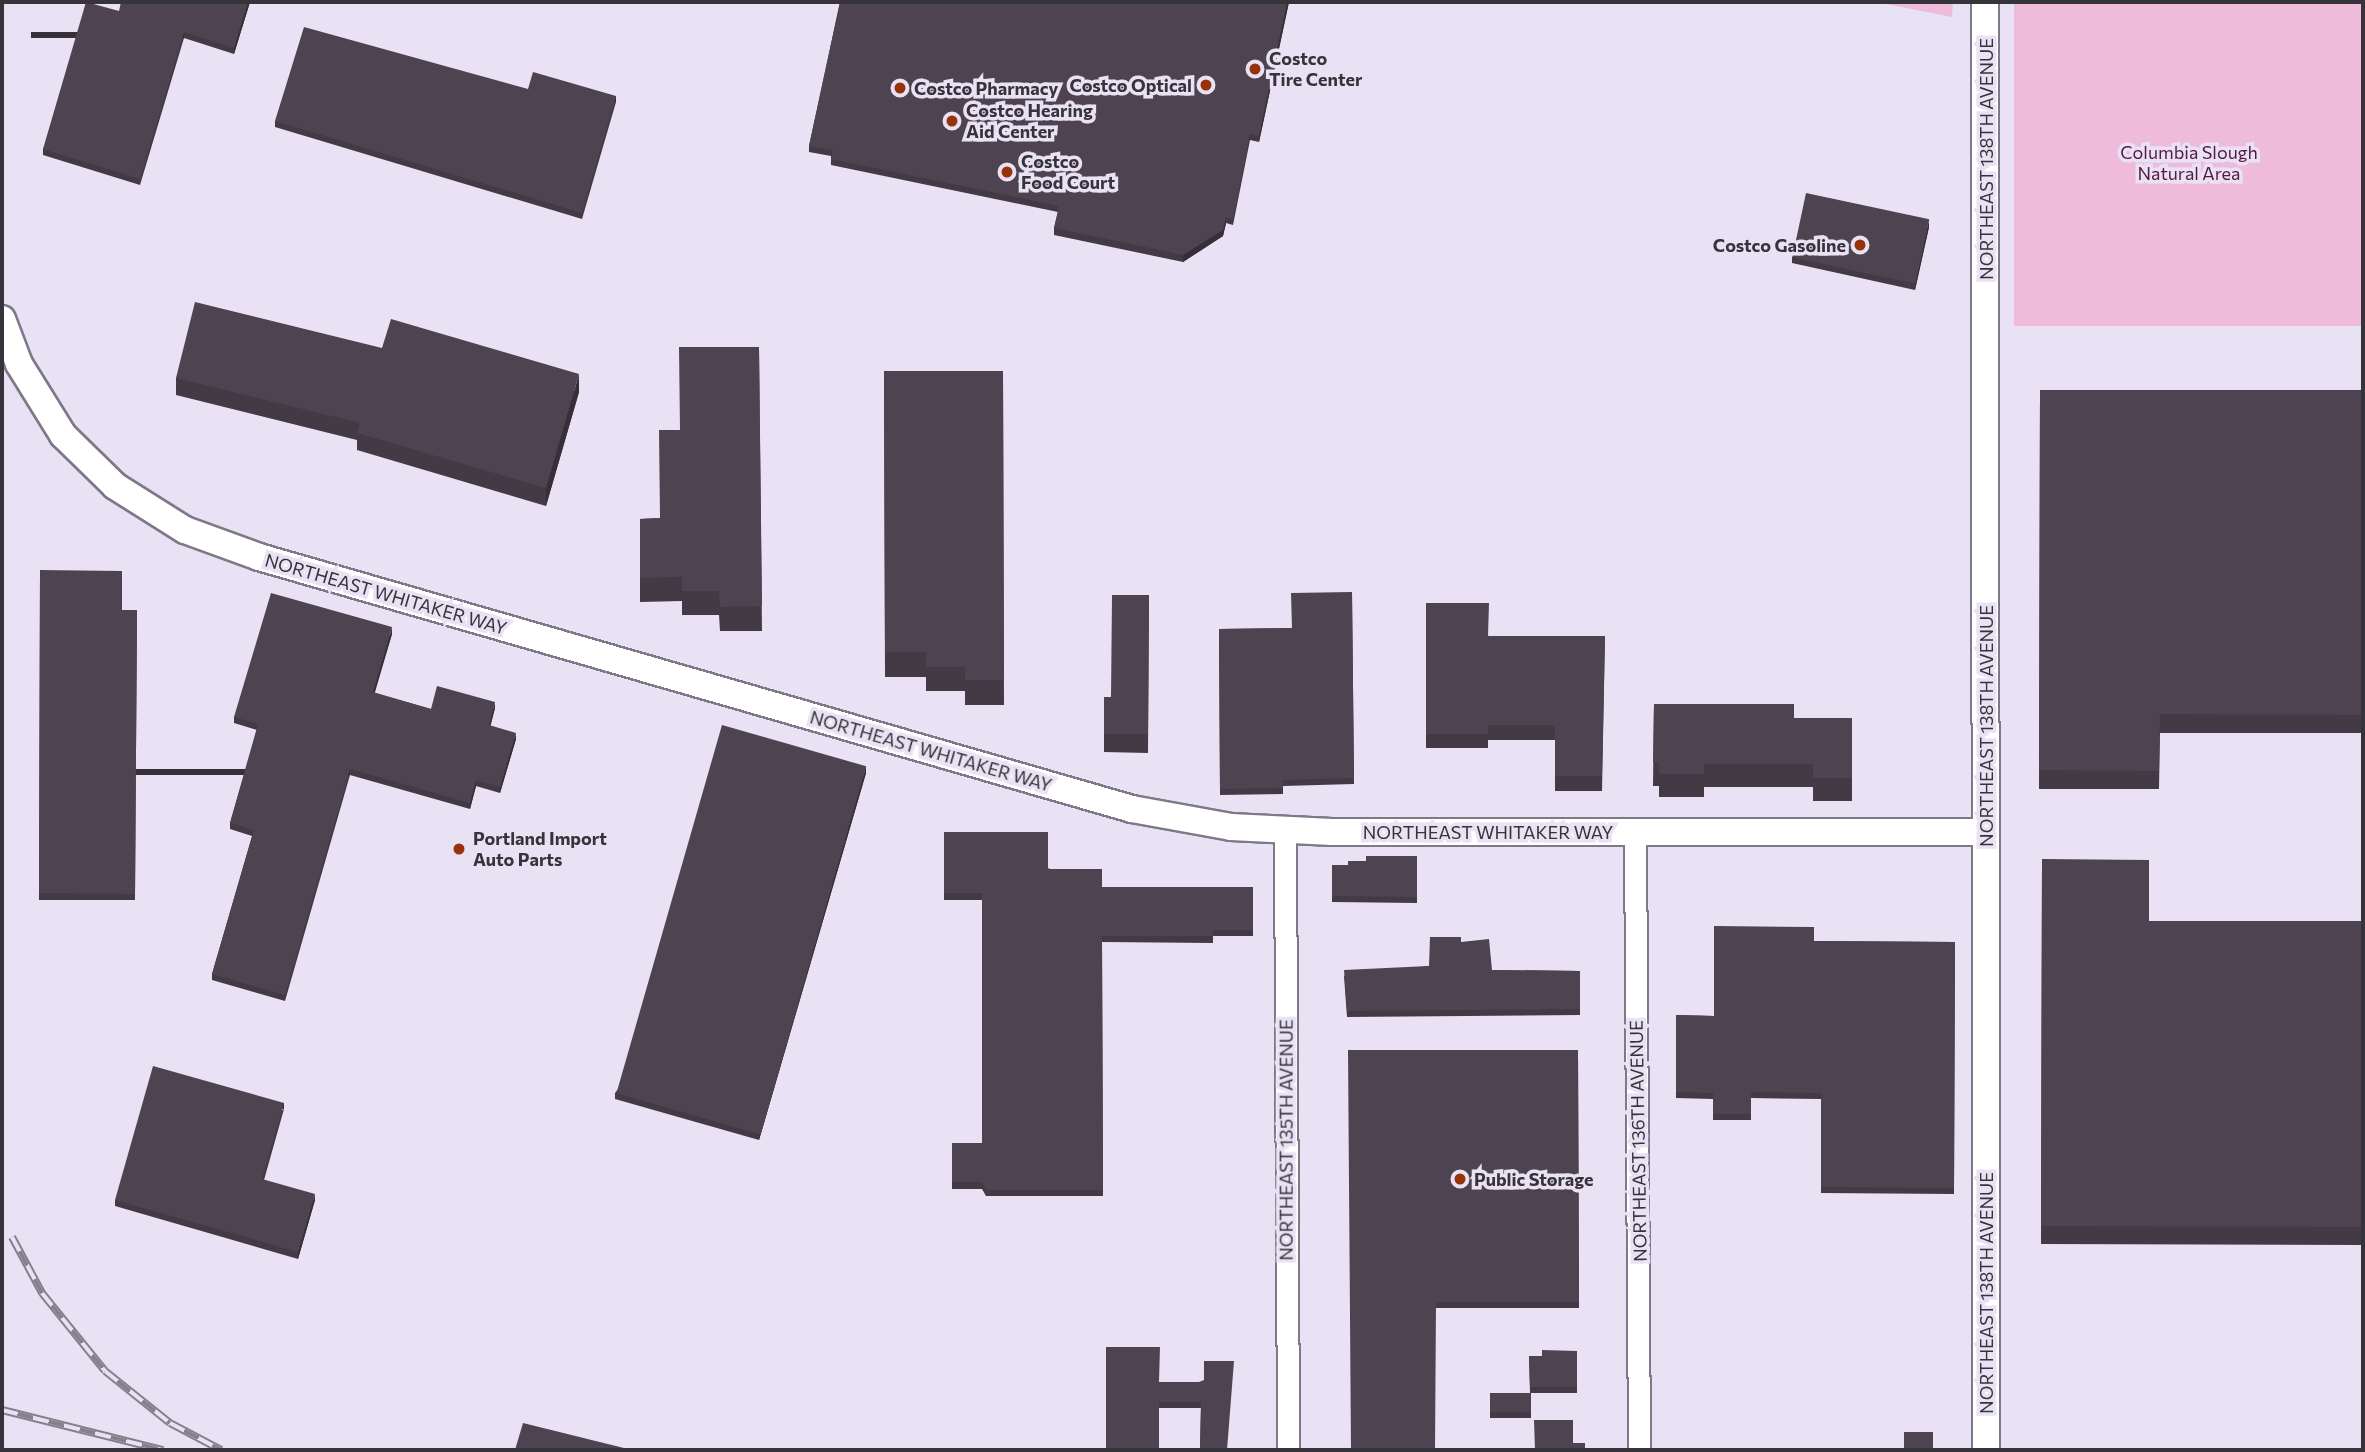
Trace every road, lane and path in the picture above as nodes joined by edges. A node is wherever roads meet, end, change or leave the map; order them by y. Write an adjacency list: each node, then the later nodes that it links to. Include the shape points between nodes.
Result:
1 (1985, 2): 5 (street, NORTHEAST 138TH AVENUE)
2 (2, 319): 3 (street, NORTHEAST WHITAKER WAY, via 19,364 63,435 115,486 147,510 196,535 1132,809 1231,827)
3 (1285, 831): 4 (street, NORTHEAST WHITAKER WAY); 6 (street, NORTHEAST 135TH AVENUE)
4 (1634, 832): 5 (street, NORTHEAST WHITAKER WAY); 7 (street, NORTHEAST 136TH AVENUE)
5 (1986, 832): 8 (street, NORTHEAST 138TH AVENUE)
6 (1288, 1450)
7 (1639, 1450)
8 (1986, 1450)

